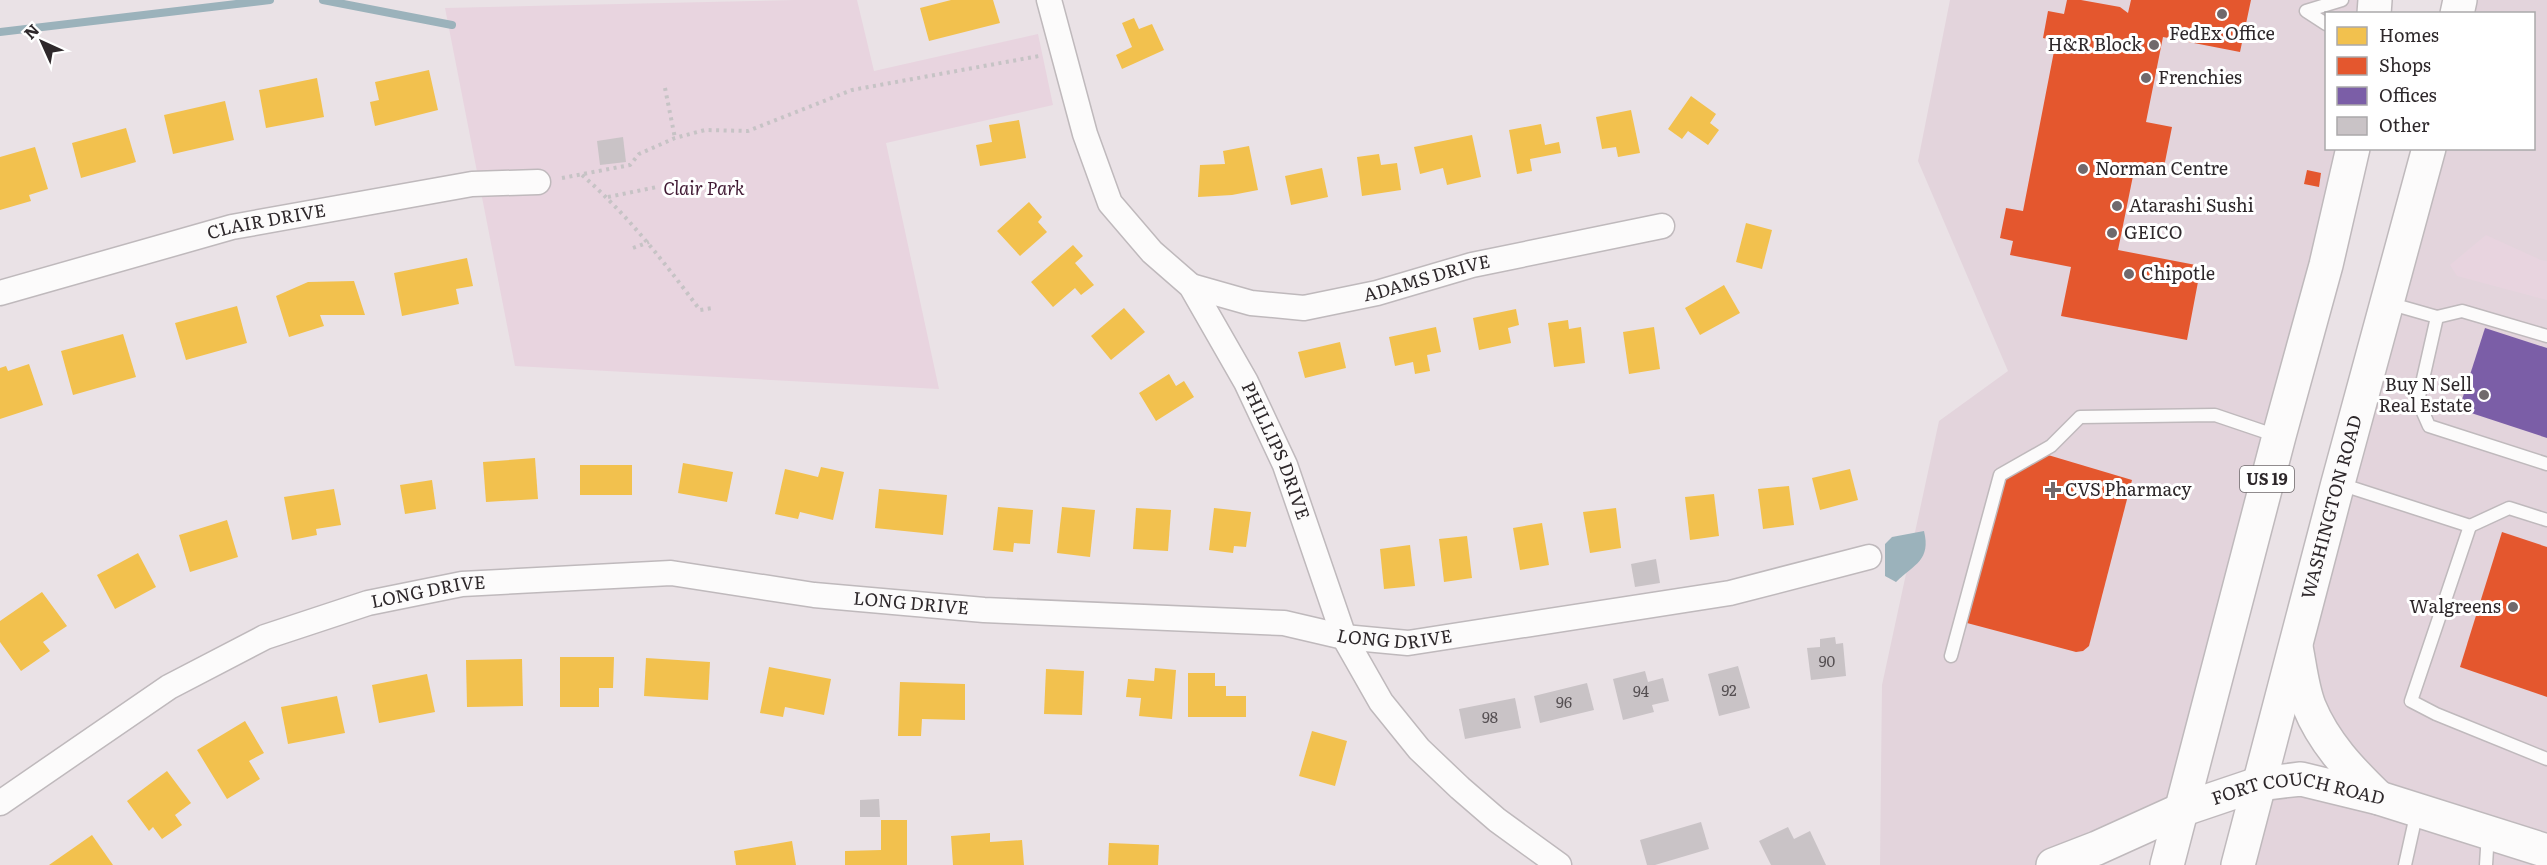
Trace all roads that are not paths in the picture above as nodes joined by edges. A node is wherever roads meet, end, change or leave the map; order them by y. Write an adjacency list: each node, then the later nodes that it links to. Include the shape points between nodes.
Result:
1 (1049, 0): 8 (street, PHILLIPS DRIVE, via 1085,134 1110,203 1152,252)
2 (2342, 0): 3 (lane, via 2306,12)
3 (2325, 23)
4 (2353, 150): 13 (main road, US 19)
5 (2428, 150): 10 (main road, WASHINGTON ROAD)
6 (538, 182): 9 (street, CLAIR DRIVE, via 472,184 232,227)
7 (1662, 226): 8 (street, ADAMS DRIVE, via 1472,265 1377,293 1304,308 1251,303)
8 (1191, 286): 19 (street, PHILLIPS DRIVE, via 1246,382 1285,465)
9 (0, 293)
10 (2386, 303): 11 (lane); 15 (main road, WASHINGTON ROAD)
11 (2437, 317): 12 (lane, via 2462,311); 14 (lane, via 2418,401 2429,426)
12 (2547, 336)
13 (2279, 436): 21 (lane, via 2215,415 2080,417 2051,446 2000,476); 26 (main road, US 19)
14 (2547, 464)
15 (2338, 483): 17 (lane); 20 (main road, WASHINGTON ROAD)
16 (2547, 520): 17 (lane, via 2509,508)
17 (2470, 526): 22 (lane, via 2411,701)
18 (1869, 557): 19 (street, LONG DRIVE, via 1730,593 1408,644)
19 (1344, 637): 25 (street, LONG DRIVE, via 1284,623 973,609 814,595 671,573 462,584 368,603 265,637 169,687); 30 (street, PHILLIPS DRIVE, via 1381,702 1419,749 1490,814)
20 (2296, 647): 23 (main road, WASHINGTON ROAD); 24 (main road, via 2309,706 2322,731 2338,756)
21 (1951, 656)
22 (2547, 759)
23 (2258, 784): 24 (main road, FORT COUCH ROAD, via 2301,779); 26 (main road, FORT COUCH ROAD); 33 (main road, WASHINGTON ROAD)
24 (2379, 798): 27 (main road, FORT COUCH ROAD)
25 (0, 803)
26 (2181, 810): 31 (main road, FORT COUCH ROAD); 32 (main road, US 19)
27 (2417, 810): 28 (main road, FORT COUCH ROAD); 34 (lane)
28 (2488, 832): 29 (main road, FORT COUCH ROAD); 35 (lane)
29 (2547, 851)
30 (1559, 865)
31 (2053, 865)
32 (2167, 865)
33 (2238, 865)
34 (2405, 865)
35 (2486, 865)

